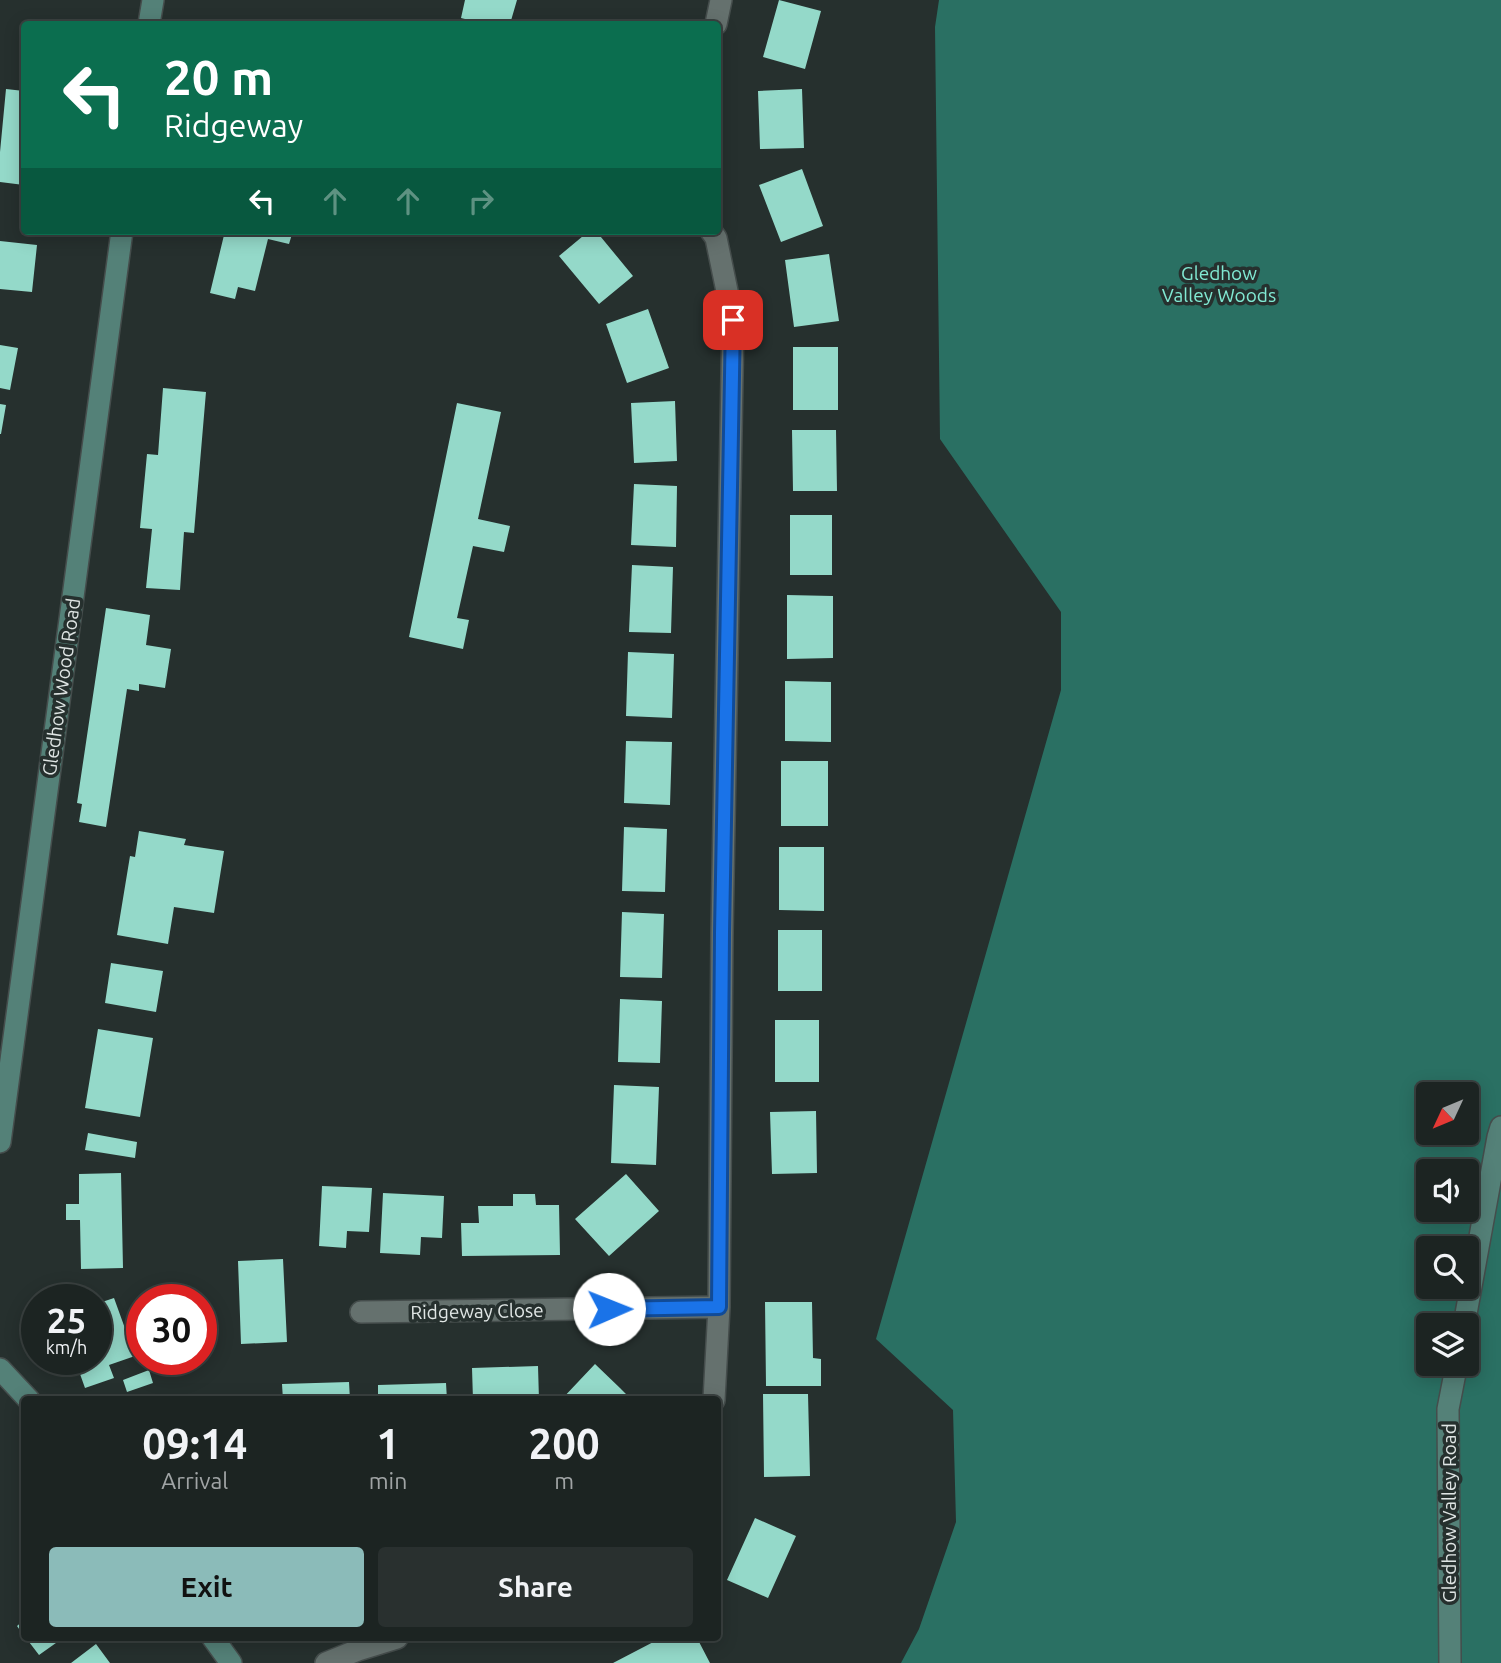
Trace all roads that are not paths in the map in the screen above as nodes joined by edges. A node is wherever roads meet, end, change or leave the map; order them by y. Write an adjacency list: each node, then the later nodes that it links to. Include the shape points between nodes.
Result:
1 (153, 0): 3 (street)
2 (722, 0): 4 (street)
3 (151, 21)
4 (717, 21)
5 (121, 235): 8 (street, Gledhow Wood Road)
6 (714, 235): 9 (street, via 733,320)
7 (1501, 1127): 11 (street)
8 (0, 1142)
9 (719, 1307): 10 (street, Ridgeway Close); 15 (street)
10 (361, 1312)
11 (1466, 1313)
12 (0, 1369): 14 (street)
13 (1454, 1376): 20 (street, Gledhow Valley Road, via 1448,1409)
14 (25, 1396)
15 (714, 1396)
16 (215, 1641): 18 (street)
17 (387, 1641): 19 (street)
18 (231, 1663)
19 (326, 1663)
20 (1450, 1663)

